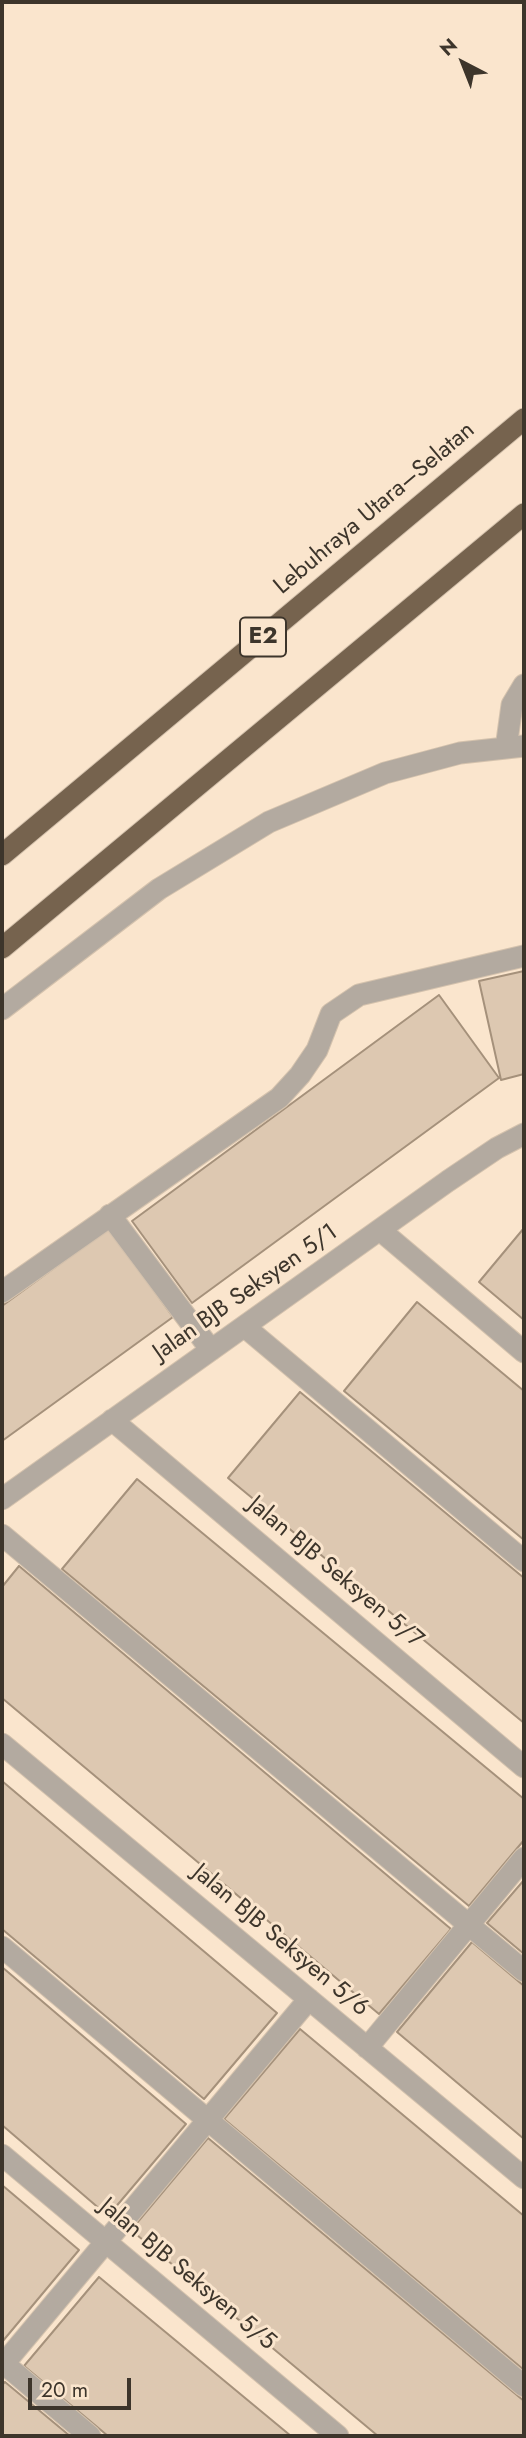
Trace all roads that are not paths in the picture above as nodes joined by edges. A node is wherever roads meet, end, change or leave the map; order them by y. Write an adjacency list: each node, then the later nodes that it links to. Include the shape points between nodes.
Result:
1 (524, 419): 5 (highway, Lebuhraya Utara–Selatan / E2)
2 (524, 514): 6 (highway)
3 (524, 685): 4 (street, via 512,705)
4 (515, 747): 8 (street, via 460,753 385,773 269,822 159,889)
5 (2, 855)
6 (2, 948)
7 (524, 956): 10 (street, via 359,995 331,1014 317,1050 279,1098)
8 (2, 1009)
9 (524, 1134): 11 (street, Jalan BJB Seksyen 5/1)
10 (110, 1215): 12 (street); 14 (street)
11 (380, 1230): 13 (street, Jalan BJB Seksyen 5/1); 15 (street)
12 (2, 1292)
13 (245, 1327): 14 (street, Jalan BJB Seksyen 5/1); 19 (street)
14 (211, 1350): 16 (street, Jalan BJB Seksyen 5/1)
15 (524, 1352)
16 (112, 1420): 17 (street, Jalan BJB Seksyen 5/1); 21 (street, Jalan BJB Seksyen 5/7)
17 (2, 1499)
18 (2, 1535): 23 (street)
19 (524, 1561)
20 (2, 1744): 26 (street, Jalan BJB Seksyen 5/6)
21 (524, 1767)
22 (524, 1858): 23 (street)
23 (469, 1925): 25 (street); 27 (street)
24 (2, 1947): 28 (street)
25 (524, 1971)
26 (309, 2000): 27 (street, Jalan BJB Seksyen 5/6); 28 (street)
27 (367, 2048): 30 (street, Jalan BJB Seksyen 5/6)
28 (208, 2120): 31 (street); 33 (street)
29 (2, 2155): 31 (street, Jalan BJB Seksyen 5/5)
30 (524, 2178)
31 (106, 2242): 32 (street); 35 (street, Jalan BJB Seksyen 5/5)
32 (2, 2364): 34 (street)
33 (524, 2386)
34 (90, 2436)
35 (338, 2436)

